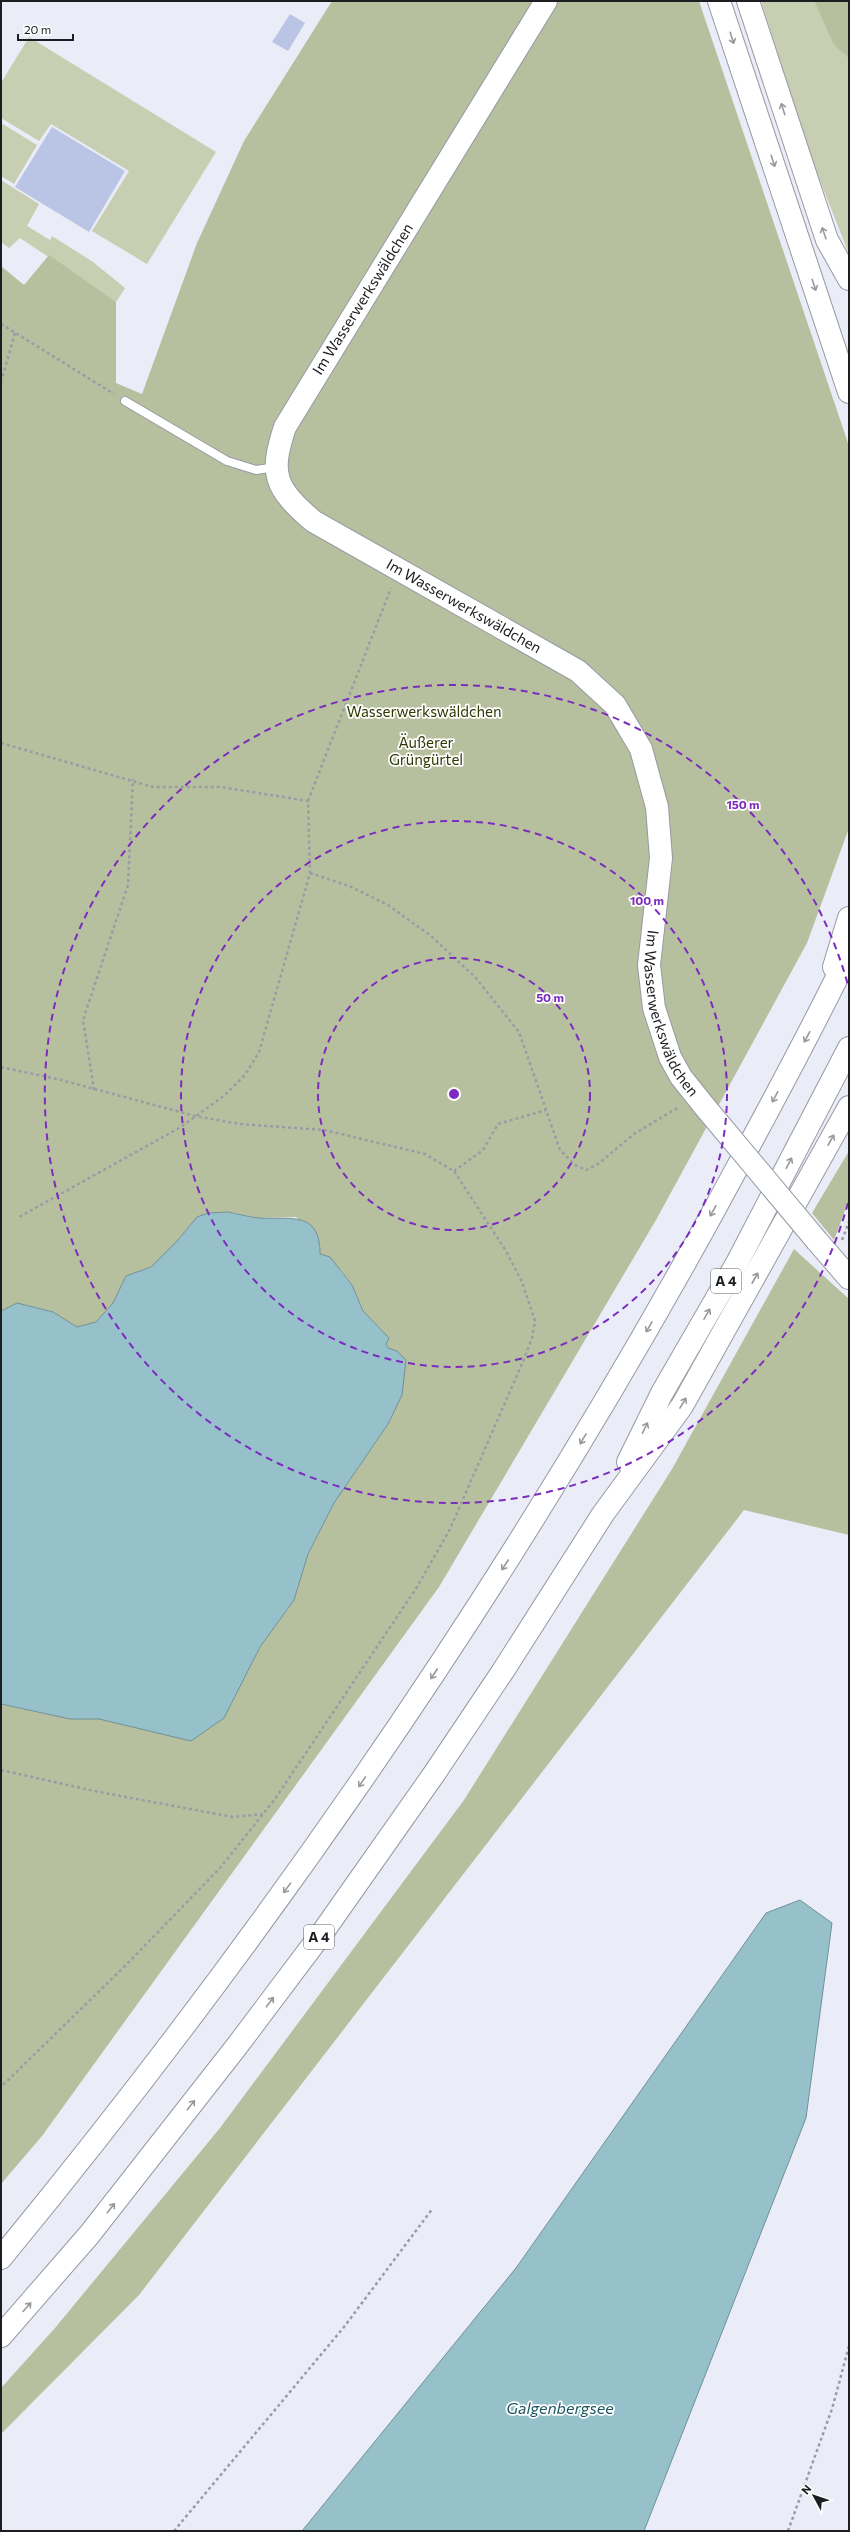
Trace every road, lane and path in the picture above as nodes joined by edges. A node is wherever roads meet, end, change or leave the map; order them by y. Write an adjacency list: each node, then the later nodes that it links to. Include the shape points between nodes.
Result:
1 (546, 1): 10 (main road, Im Wasserwerkswäldchen, via 285,427 277,450)
2 (720, 1): 8 (main road, one-way to 8)
3 (748, 1): 4 (main road, one-way to 3, via 827,240)
4 (849, 279)
5 (1, 324): 6 (path)
6 (15, 333): 7 (path); 9 (path)
7 (1, 382)
8 (849, 392)
9 (125, 401): 10 (lane, via 227,461 256,470)
10 (277, 467): 11 (main road, Im Wasserwerkswäldchen, via 280,482 289,500 313,521)
11 (398, 569): 14 (path); 22 (main road, Im Wasserwerkswäldchen, via 578,671 615,705 641,749 656,807 661,858 649,965 654,1008 670,1057)
12 (1, 743): 13 (path)
13 (133, 779): 14 (path, via 153,787 221,787); 21 (path, via 128,885 83,1020)
14 (308, 801): 15 (path)
15 (310, 873): 24 (path, via 349,886 388,905 431,936 475,978 519,1032); 25 (path, via 259,1052 245,1075 225,1095)
16 (849, 918): 18 (main road)
17 (849, 953): 18 (main road)
18 (821, 1011): 34 (main road, one-way to 34, via 668,1293 597,1416 527,1532 401,1724 323,1839 237,1958 78,2164)
19 (849, 1048): 29 (main road, A 4, one-way to 19, via 662,1393 737,1263)
20 (1, 1067): 21 (path)
21 (94, 1090): 25 (path)
22 (695, 1105): 24 (path, via 640,1130 598,1164 586,1170 575,1165 560,1150); 28 (main road, Im Wasserwerkswäldchen, bridge)
23 (849, 1107): 29 (main road, one-way to 23, via 682,1406)
24 (546, 1110): 26 (path, via 498,1124 483,1150)
25 (196, 1116): 26 (path, via 240,1124 324,1130 425,1154); 27 (path, via 181,1127)
26 (454, 1171): 31 (path, via 506,1251 522,1282 535,1320 532,1338 450,1529 408,1599 307,1753)
27 (19, 1218)
28 (849, 1278)
29 (602, 1514): 35 (main road, A 4, one-way to 29, via 94,2229 325,1929 503,1671)
30 (1, 1770): 31 (path, via 99,1792 233,1817)
31 (263, 1814): 32 (path, via 220,1868 122,1969)
32 (1, 2087)
33 (433, 2208): 37 (path, via 344,2327)
34 (1, 2258)
35 (1, 2336)
36 (849, 2346): 38 (path, via 832,2409)
37 (174, 2531)
38 (788, 2531)

